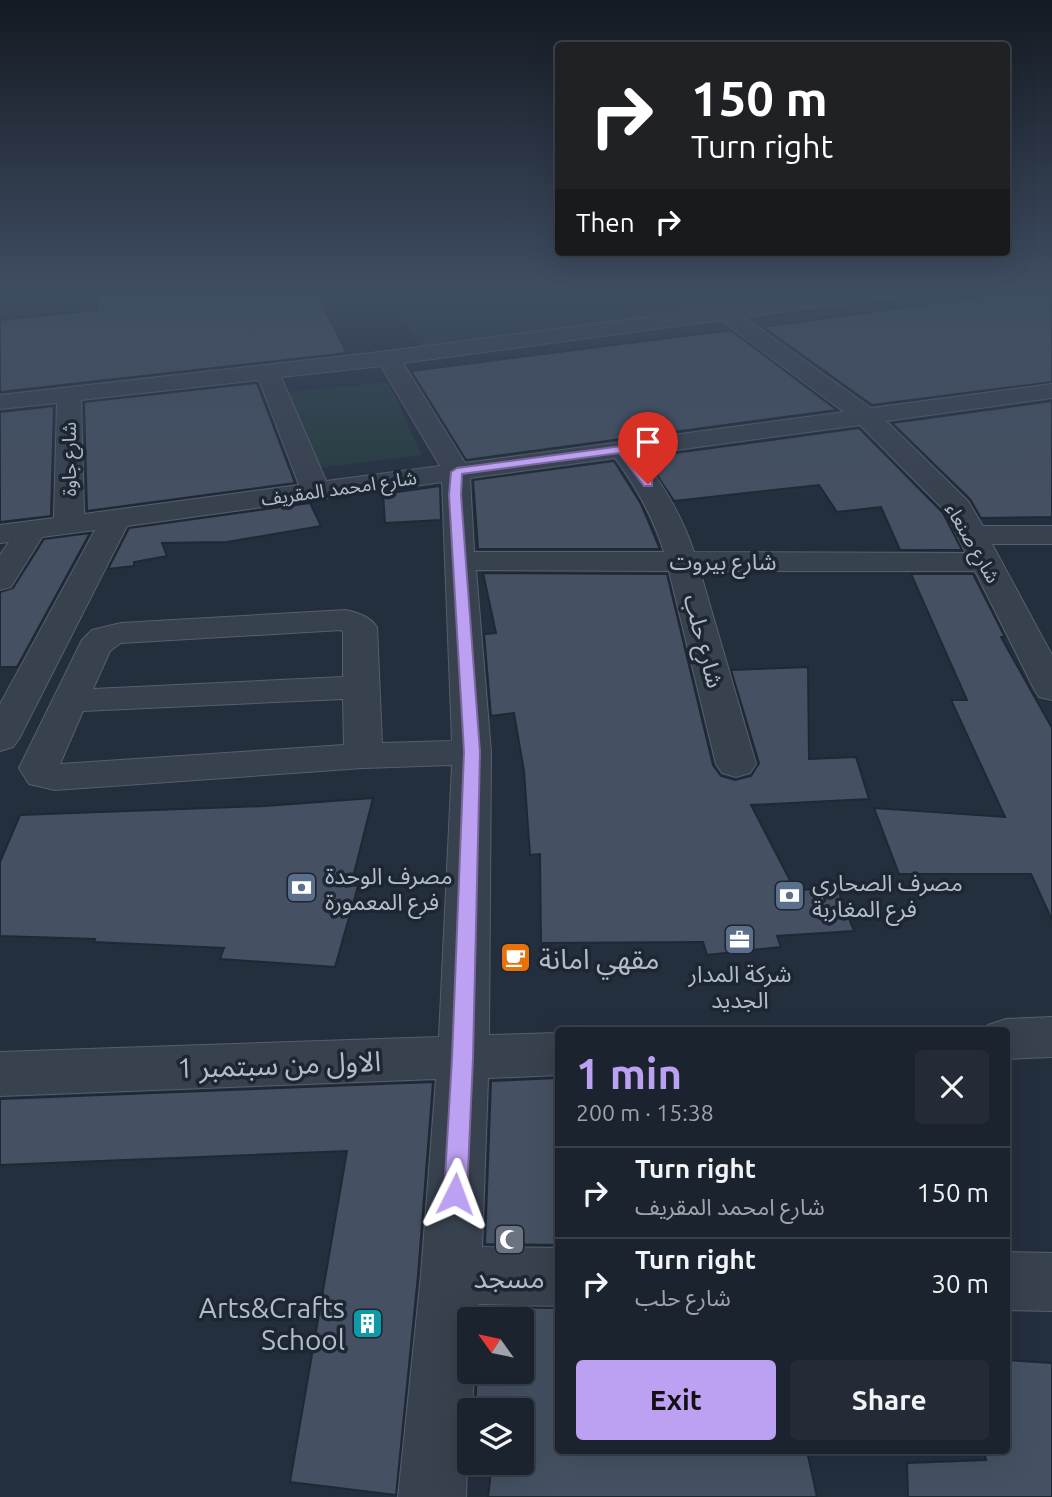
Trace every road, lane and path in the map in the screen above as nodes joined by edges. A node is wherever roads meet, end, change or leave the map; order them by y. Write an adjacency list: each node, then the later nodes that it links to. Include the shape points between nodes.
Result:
1 (352, 362): 4 (street)
2 (390, 362): 10 (street)
3 (792, 362): 8 (street, شارع صنعاء)
4 (267, 371): 6 (street); 11 (street)
5 (1052, 391): 8 (street, شارع امحمد المقريف)
6 (69, 394): 7 (street); 13 (street, شارع جاوة)
7 (0, 402)
8 (866, 416): 9 (street, شارع امحمد المقريف); 17 (street, شارع صنعاء, via 958,507)
9 (622, 449): 10 (street, شارع امحمد المقريف); 19 (street, شارع حلب, via 665,514)
10 (457, 472): 11 (street, شارع امحمد المقريف); 18 (street)
11 (316, 491): 12 (street, شارع امحمد المقريف)
12 (116, 518): 13 (street, شارع امحمد المقريف); 24 (street)
13 (69, 524): 14 (street, شارع امحمد المقريف)
14 (32, 529): 15 (street, شارع امحمد المقريف); 20 (street)
15 (0, 534)
16 (1052, 535): 17 (street, شارع بيروت)
17 (979, 549): 19 (street, شارع بيروت); 22 (street, شارع صنعاء)
18 (461, 561): 19 (street, شارع بيروت); 25 (street)
19 (682, 561): 27 (street, شارع حلب)
20 (0, 580)
21 (360, 687): 23 (street); 23 (street, via 360,627 346,620 104,637 94,647); 26 (street)
22 (1052, 689)
23 (70, 701): 26 (street, via 39,768 43,775)
24 (0, 739)
25 (472, 752): 26 (street); 31 (street)
26 (363, 756)
27 (736, 764)
28 (1052, 1037): 29 (street)
29 (1010, 1039)
30 (555, 1054): 31 (street, الاول من سبتمبر 1)
31 (463, 1058): 32 (street, الاول من سبتمبر 1); 33 (street)
32 (0, 1074)
33 (451, 1276): 34 (street); 37 (street)
34 (555, 1277)
35 (1010, 1281): 36 (street)
36 (1052, 1282)
37 (432, 1497)

